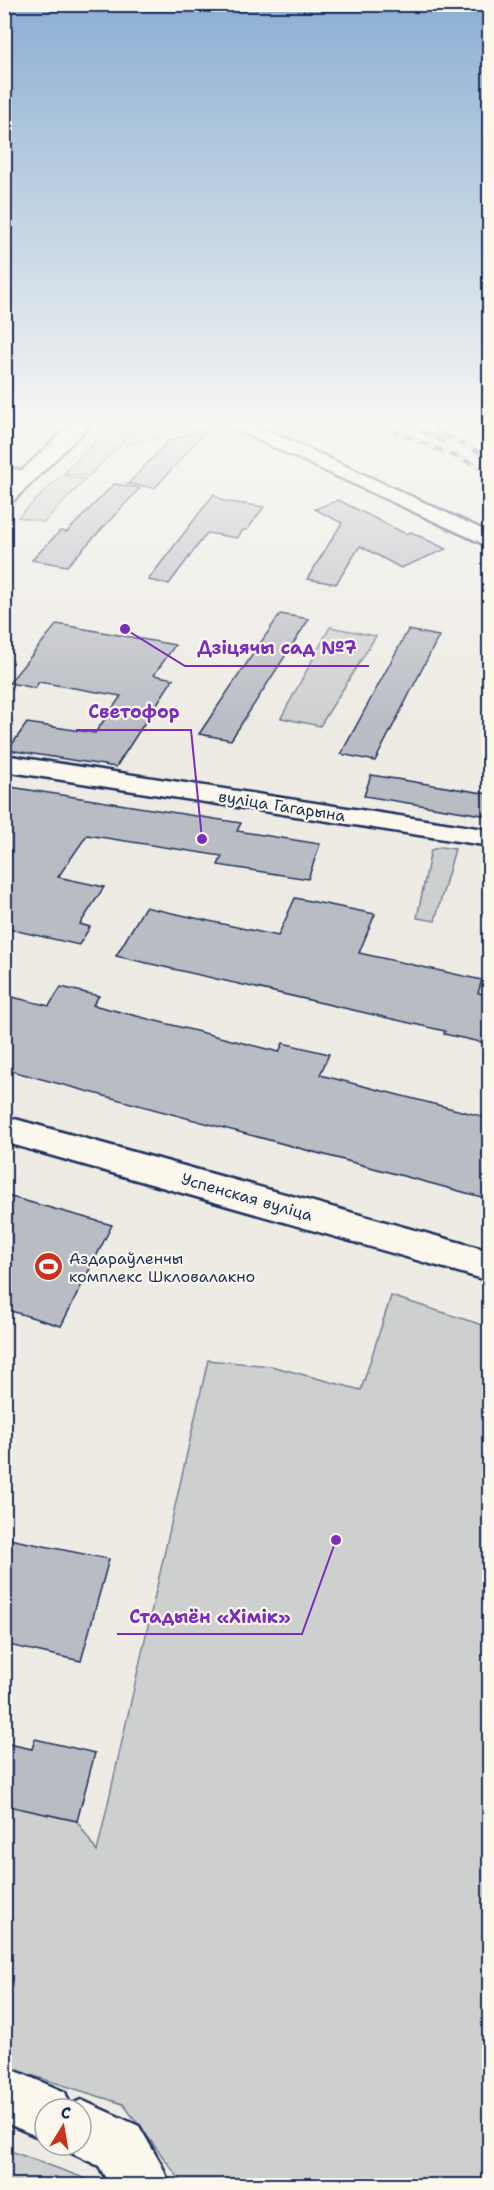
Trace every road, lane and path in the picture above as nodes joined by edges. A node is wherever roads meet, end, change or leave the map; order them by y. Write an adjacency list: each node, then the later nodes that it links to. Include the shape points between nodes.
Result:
1 (449, 522): 2 (main road)
2 (489, 541)
3 (4, 763): 4 (main road, вуліца Гагарына)
4 (489, 837)
5 (4, 1129): 6 (main road, Успенская вуліца)
6 (489, 1266)
7 (4, 2093): 8 (main road)
8 (33, 2106)
9 (93, 2134): 10 (main road, via 119,2146)
10 (142, 2186)

